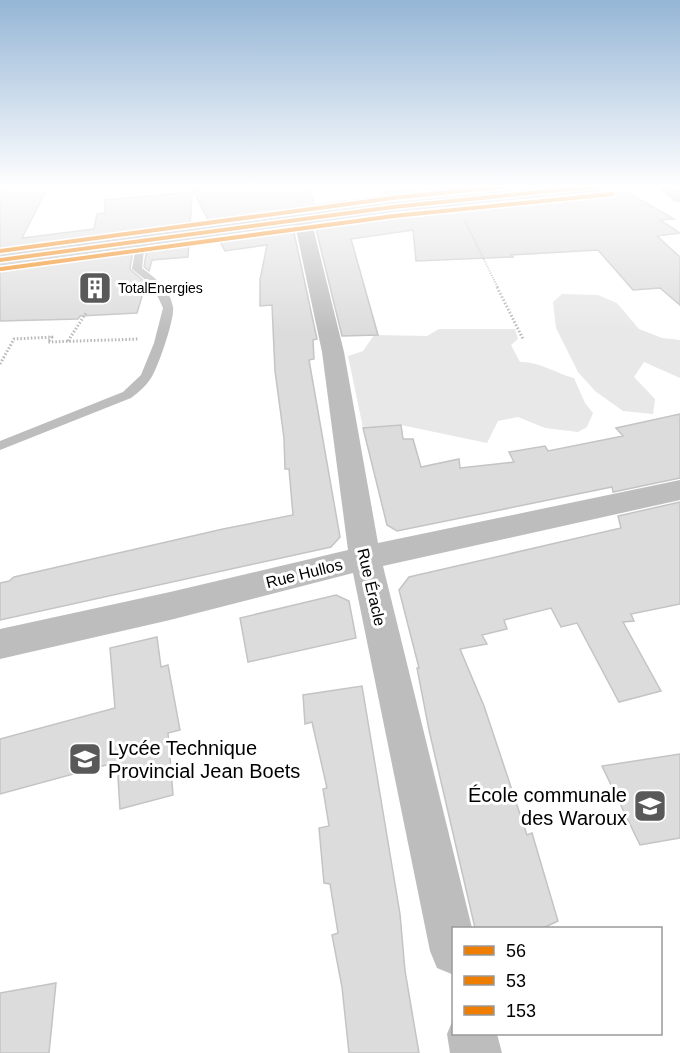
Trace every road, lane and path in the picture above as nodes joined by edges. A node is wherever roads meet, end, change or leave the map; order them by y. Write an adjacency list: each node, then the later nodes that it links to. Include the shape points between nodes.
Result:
1 (198, 234): 4 (street)
2 (306, 234): 13 (street, Rue Éracle, via 333,351)
3 (471, 234): 8 (path)
4 (140, 242): 5 (street); 7 (lane, via 137,269 157,284 168,308)
5 (0, 260)
6 (86, 314): 9 (path)
7 (161, 338): 9 (path); 11 (lane, via 147,376 127,395)
8 (523, 339)
9 (68, 341): 10 (path, via 48,342 52,337 14,339)
10 (0, 364)
11 (0, 446)
12 (680, 490): 13 (street, Rue Hullos)
13 (365, 558): 14 (street, Rue Hullos); 15 (street, Rue Éracle)
14 (0, 644)
15 (452, 947)
16 (472, 1035): 17 (street)
17 (476, 1053)

